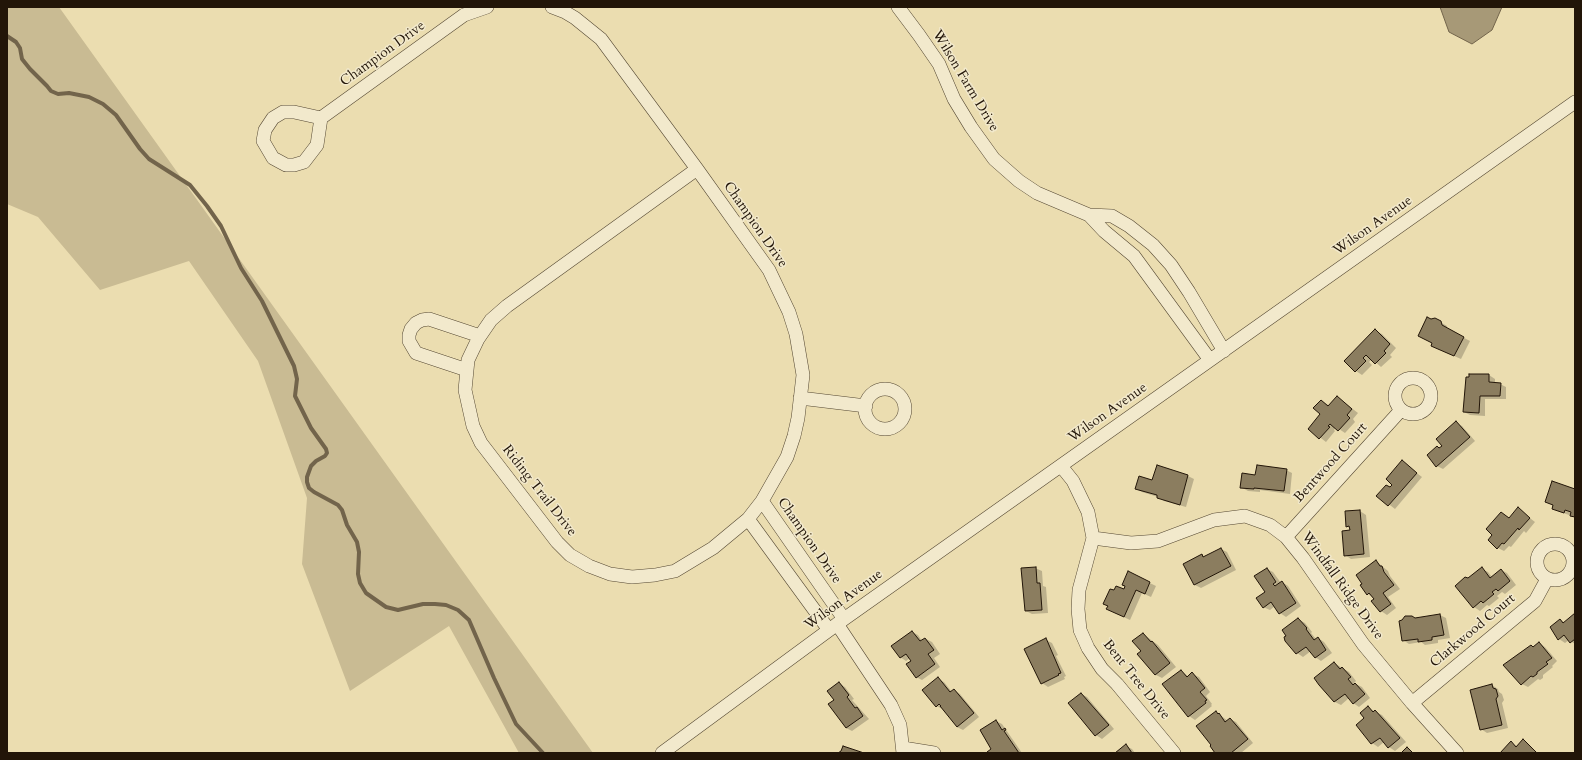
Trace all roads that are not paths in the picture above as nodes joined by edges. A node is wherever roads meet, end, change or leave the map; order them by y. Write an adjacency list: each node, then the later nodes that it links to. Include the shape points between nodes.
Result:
1 (487, 7): 5 (street, Champion Drive, via 464,15)
2 (898, 7): 7 (street, Wilson Farm Drive, via 939,64 954,99 994,159 1037,193)
3 (559, 8): 6 (street, Champion Drive, via 600,39)
4 (1575, 102): 9 (street, Wilson Avenue)
5 (321, 118): 5 (street, via 283,112 273,118 265,130 263,142 273,158 279,162 286,165 304,162 317,145)
6 (697, 169): 8 (street, Riding Trail Drive, via 507,306 491,320); 12 (street, Champion Drive, via 769,270 789,312 803,375)
7 (1089, 215): 9 (street, Wilson Farm Drive, via 1112,216 1153,245 1171,265); 10 (street, Wilson Farm Drive, via 1134,256)
8 (480, 336): 11 (street, Riding Trail Drive, via 468,360); 11 (street, via 429,319 416,323 411,329 409,342 416,353)
9 (1224, 351): 10 (street, Wilson Avenue)
10 (1210, 360): 15 (street, Wilson Avenue)
11 (467, 370): 17 (street, Riding Trail Drive, via 468,407 481,443 557,542 570,555 590,566 610,574 632,577 675,571 713,548)
12 (800, 398): 13 (street); 16 (street, Champion Drive, via 794,436 787,457)
13 (866, 406)
14 (1401, 410): 18 (street, Bentwood Court)
15 (1061, 466): 19 (street, Bent Tree Drive, via 1073,481 1088,512); 21 (street, Wilson Avenue)
16 (762, 501): 17 (street, Champion Drive); 21 (street, Champion Drive)
17 (748, 519): 21 (street)
18 (1286, 537): 19 (street, Windfall Ridge Drive, via 1270,525 1245,516 1214,520 1158,541 1131,543); 22 (street, Windfall Ridge Drive, via 1363,644)
19 (1093, 538): 26 (street, Bent Tree Drive, via 1079,590 1080,630 1102,669)
20 (1548, 579): 22 (street, Clarkwood Court, via 1535,601)
21 (837, 624): 23 (street, via 891,705 900,725); 24 (street, Wilson Avenue)
22 (1412, 703): 27 (street, Windfall Ridge Drive)
23 (903, 750): 25 (street)
24 (662, 753)
25 (934, 753)
26 (1174, 753)
27 (1457, 753)

